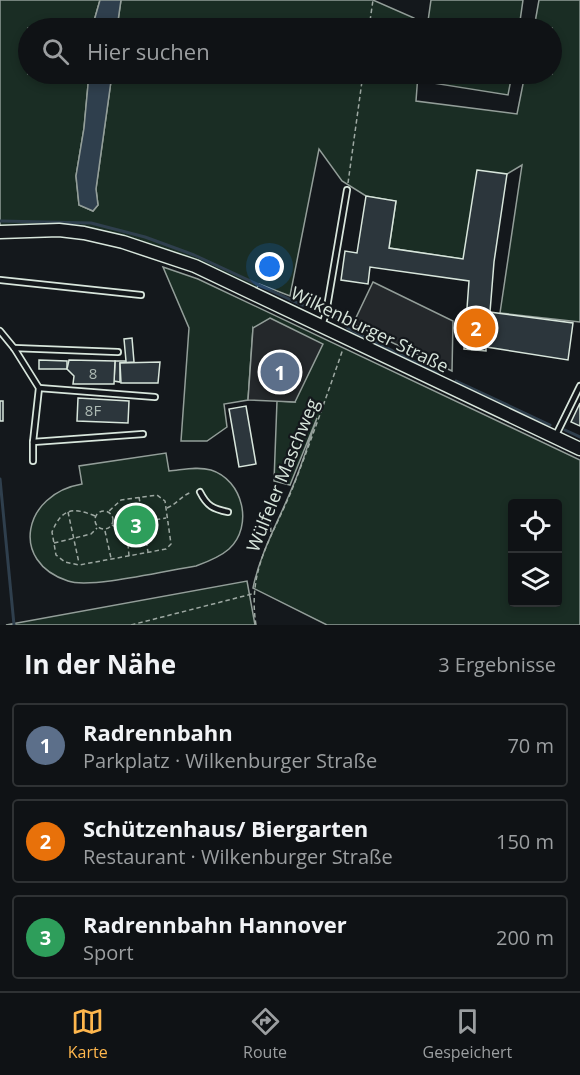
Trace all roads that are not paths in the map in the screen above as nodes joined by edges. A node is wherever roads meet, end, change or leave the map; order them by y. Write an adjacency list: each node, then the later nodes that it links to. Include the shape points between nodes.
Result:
1 (347, 190): 5 (lane)
2 (0, 232): 5 (main road, Wilkenburger Straße, via 59,230 123,242 195,266)
3 (0, 280): 4 (lane)
4 (141, 295)
5 (322, 325): 13 (main road, Wilkenburger Straße)
6 (0, 331): 7 (lane)
7 (14, 348): 8 (lane); 10 (lane)
8 (118, 352)
9 (580, 386): 13 (lane)
10 (39, 388): 11 (lane); 14 (lane)
11 (155, 397)
12 (143, 434): 14 (lane)
13 (555, 437): 15 (main road, Wilkenburger Straße)
14 (33, 442): 16 (lane)
15 (580, 449)
16 (33, 461)
17 (200, 492): 18 (lane, via 214,510)
18 (228, 512)

